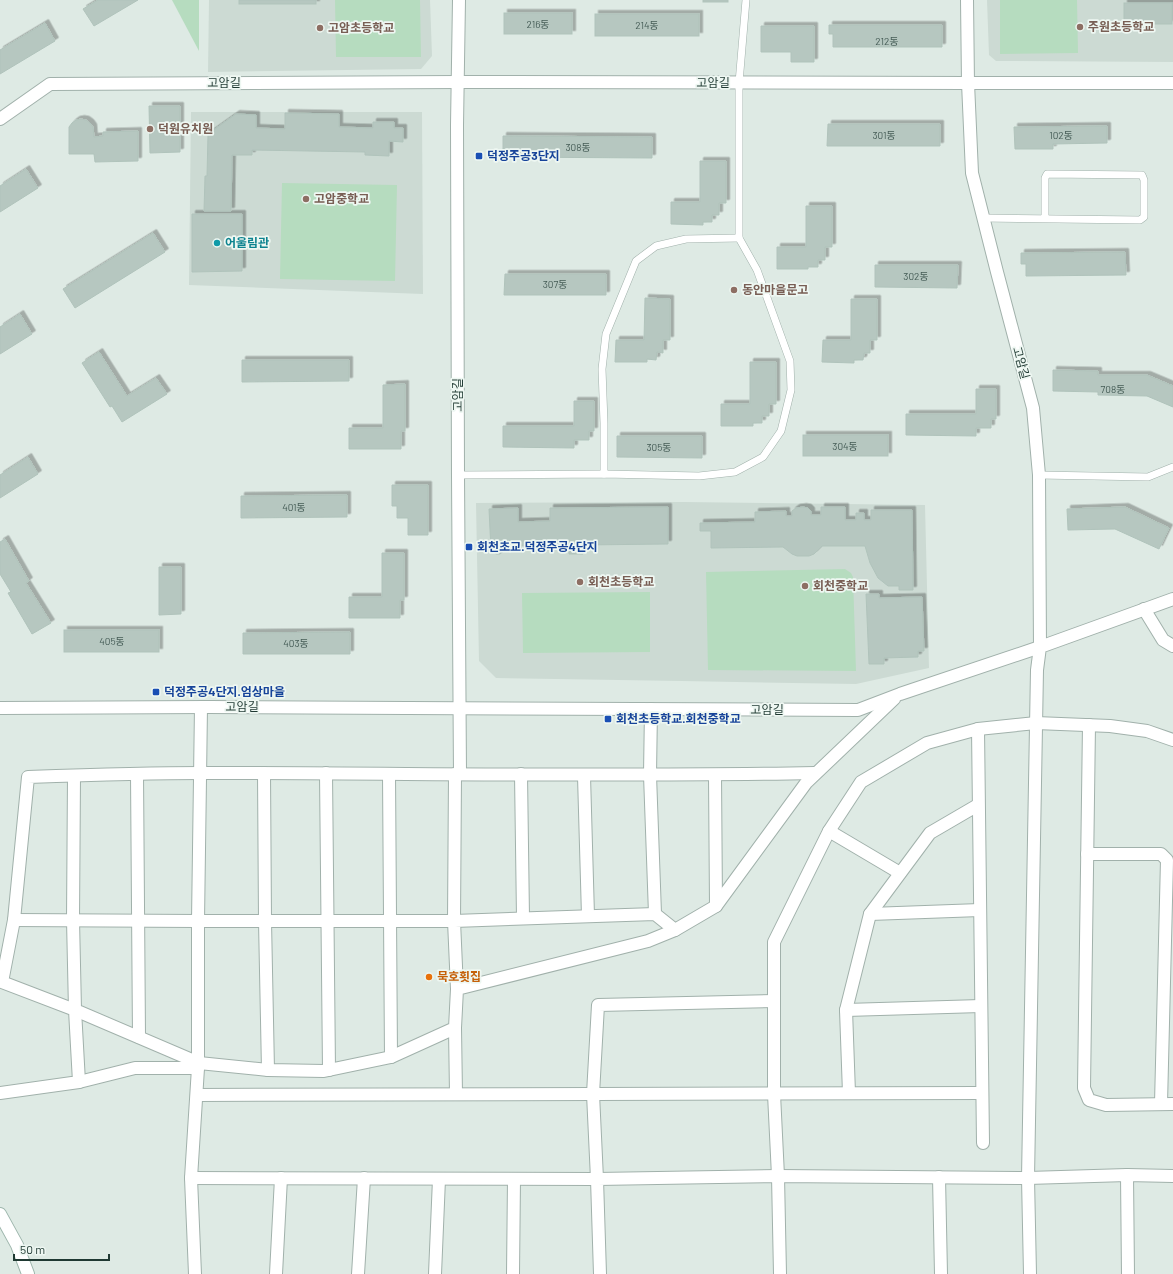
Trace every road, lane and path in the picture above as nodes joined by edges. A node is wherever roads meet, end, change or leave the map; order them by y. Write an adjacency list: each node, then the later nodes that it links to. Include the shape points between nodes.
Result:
1 (459, 0): 4 (street, 고암길)
2 (746, 0): 5 (lane)
3 (967, 0): 6 (street, 고암길)
4 (458, 82): 5 (street, 고암길); 8 (street, 고암길, via 50,84); 14 (street, 고암길)
5 (739, 83): 6 (street, 고암길); 11 (lane)
6 (968, 83): 7 (street, 고암길); 9 (street, 고암길, via 972,173)
7 (1173, 83)
8 (0, 119)
9 (983, 218): 10 (lane); 15 (street, 고암길, via 1034,408)
10 (1045, 220): 10 (lane, via 1140,220 1144,217 1142,175 1047,174)
11 (739, 238): 13 (lane, via 686,239 656,246 636,261 606,334 602,369); 13 (lane, via 757,270 790,361 791,390 781,431 762,458 736,472 699,476)
12 (1173, 467): 15 (lane, via 1148,477)
13 (604, 474): 14 (lane)
14 (458, 475): 23 (street, 고암길)
15 (1039, 475): 19 (street, 고암길)
16 (1173, 599): 17 (street, 고암길)
17 (1144, 609): 18 (street, via 1163,640); 19 (street, 고암길)
18 (1173, 646)
19 (1040, 647): 20 (street, 고암길); 25 (street)
20 (900, 694): 24 (street, 고암길, via 858,710); 32 (street)
21 (201, 707): 22 (street, 고암길); 23 (street, 고암길); 29 (street)
22 (0, 708)
23 (460, 709): 24 (street, 고암길); 35 (street)
24 (651, 709): 37 (street)
25 (1036, 723): 26 (street); 27 (street); 90 (street)
26 (1089, 725): 28 (street, via 1147,731); 43 (street)
27 (978, 729): 41 (street); 42 (street, via 927,743 861,782)
28 (1173, 740)
29 (201, 773): 30 (street); 33 (street); 54 (street)
30 (264, 773): 31 (street); 55 (street)
31 (326, 773): 34 (street); 56 (street)
32 (815, 773): 38 (street); 45 (street)
33 (137, 774): 39 (street); 53 (street)
34 (389, 774): 35 (street); 57 (street)
35 (458, 774): 36 (street); 58 (street)
36 (521, 774): 40 (street); 50 (street)
37 (650, 775): 38 (street); 40 (street); 47 (street)
38 (715, 775): 45 (street)
39 (74, 776): 51 (street, via 28,777); 52 (street)
40 (584, 776): 49 (street)
41 (978, 805): 44 (street, via 930,833); 46 (street)
42 (829, 831): 44 (street); 62 (street, via 774,942)
43 (1087, 854): 80 (street, via 1084,1088 1089,1100 1106,1105); 80 (street, via 1161,854 1167,860)
44 (900, 873): 48 (street)
45 (716, 906): 59 (street)
46 (980, 910): 48 (street); 63 (street)
47 (655, 914): 49 (street); 59 (street)
48 (870, 914): 65 (street)
49 (588, 916): 50 (street)
50 (522, 918): 58 (street)
51 (14, 920): 52 (street); 60 (street)
52 (73, 920): 53 (street); 64 (street)
53 (138, 920): 54 (street); 67 (street)
54 (198, 920): 55 (street); 69 (street)
55 (265, 920): 56 (street); 70 (street)
56 (327, 920): 57 (street); 71 (street)
57 (389, 920): 58 (street); 68 (street)
58 (454, 920): 61 (street)
59 (675, 930): 61 (street, via 648,941)
60 (1, 985): 64 (street)
61 (457, 988): 66 (street)
62 (774, 1001): 77 (street, via 598,1006); 78 (street)
63 (981, 1006): 65 (street); 75 (street)
64 (75, 1010): 67 (street); 72 (street)
65 (846, 1010): 74 (street)
66 (456, 1028): 68 (street); 76 (street)
67 (139, 1037): 69 (street)
68 (391, 1057): 71 (street)
69 (199, 1065): 70 (street); 72 (street, via 135,1068); 79 (street)
70 (268, 1070): 71 (street)
71 (329, 1070)
72 (79, 1082): 73 (street)
73 (0, 1093)
74 (849, 1093): 75 (street); 78 (street)
75 (982, 1093): 82 (street)
76 (456, 1094): 77 (street); 79 (street)
77 (593, 1094): 78 (street); 93 (street)
78 (774, 1094): 84 (street)
79 (197, 1095): 87 (street)
80 (1161, 1104): 81 (street)
81 (1173, 1104)
82 (982, 1143)
83 (1127, 1175): 85 (street); 90 (street); 105 (street)
84 (778, 1176): 86 (street); 93 (street); 102 (street)
85 (1173, 1176)
86 (938, 1177): 90 (street); 103 (street)
87 (191, 1178): 88 (street); 96 (street)
88 (282, 1178): 89 (street); 97 (street)
89 (364, 1178): 91 (street); 98 (street)
90 (1028, 1178): 104 (street)
91 (439, 1179): 92 (street); 99 (street)
92 (514, 1179): 93 (street); 100 (street)
93 (597, 1179): 101 (street)
94 (0, 1214): 95 (street, via 17,1245)
95 (28, 1274)
96 (195, 1274)
97 (276, 1274)
98 (358, 1274)
99 (435, 1274)
100 (513, 1274)
101 (600, 1274)
102 (780, 1274)
103 (941, 1274)
104 (1030, 1274)
105 (1128, 1274)

